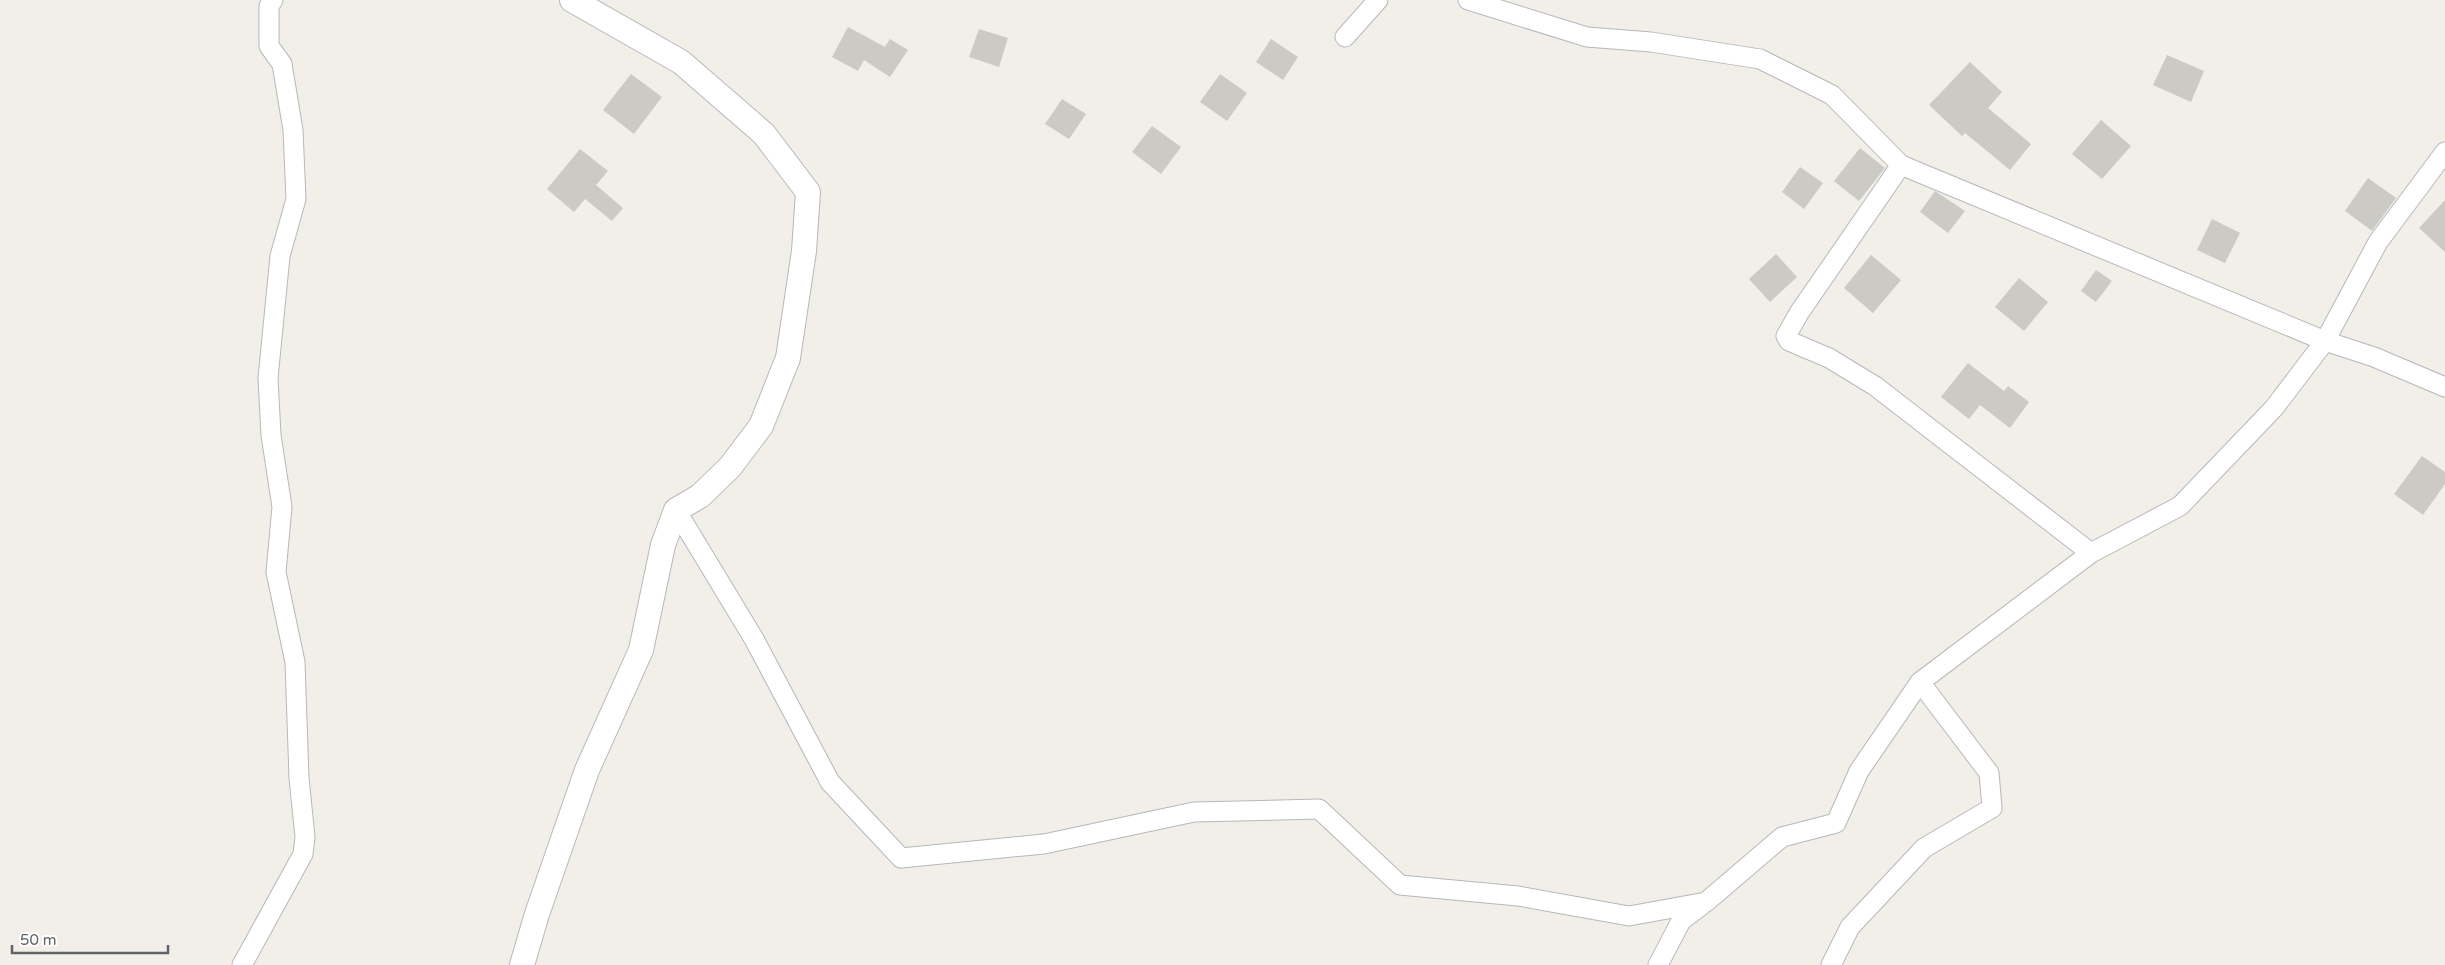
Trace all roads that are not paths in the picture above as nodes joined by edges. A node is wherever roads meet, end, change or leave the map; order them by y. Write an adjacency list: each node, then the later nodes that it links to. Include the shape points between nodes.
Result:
1 (273, 0): 14 (street, via 269,46 282,64 293,130 296,199 280,256 268,378 271,435 282,508 276,572 294,662 305,837 303,854)
2 (572, 0): 10 (street, via 681,62 764,134 808,192 804,251 788,358 761,426 730,467 700,496)
3 (1378, 0): 5 (street)
4 (1468, 0): 7 (street, via 1587,38 1651,42 1760,60 1832,96)
5 (1345, 37)
6 (2445, 152): 8 (street, via 2378,242)
7 (1901, 165): 8 (street); 11 (street, via 1786,336 1789,341 1829,358 1875,386)
8 (2325, 341): 9 (street, via 2374,356); 11 (street, via 2274,408 2180,506)
9 (2445, 387)
10 (676, 510): 13 (street, via 754,639 830,782 901,858 1044,844 1194,812 1319,809 1400,885 1518,896 1629,916); 15 (street, via 663,545 641,650 587,770)
11 (2091, 553): 12 (street)
12 (1920, 682): 13 (street, via 1859,771 1836,823 1782,837); 17 (street, via 1989,773 1992,808 1924,848 1850,927)
13 (1706, 902): 16 (street, via 1681,921)
14 (242, 965)
15 (522, 965)
16 (1658, 965)
17 (1831, 965)

